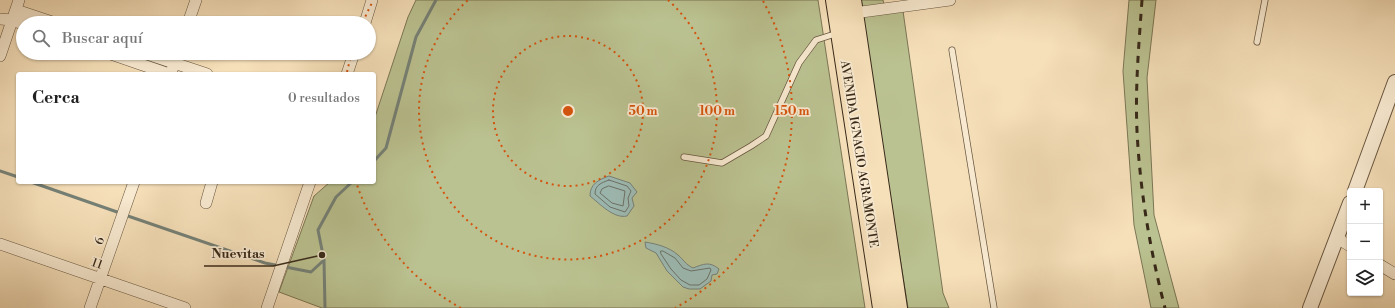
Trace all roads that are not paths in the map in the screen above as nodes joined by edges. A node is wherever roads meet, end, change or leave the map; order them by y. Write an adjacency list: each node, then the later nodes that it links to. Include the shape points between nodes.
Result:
1 (196, 0): 8 (street)
2 (372, 0): 9 (street)
3 (835, 0): 12 (main road, AVENIDA IGNACIO AGRAMONTE)
4 (950, 0): 12 (street)
5 (1265, 0): 13 (lane)
6 (18, 13): 7 (street); 11 (street)
7 (29, 16)
8 (190, 16)
9 (366, 16)
10 (16, 18): 15 (street)
11 (0, 19)
12 (850, 22): 23 (lane, via 816,40 799,63 766,136 722,163); 39 (main road, AVENIDA IGNACIO AGRAMONTE); 40 (main road, AVENIDA IGNACIO AGRAMONTE)
13 (1258, 42)
14 (952, 50): 41 (lane)
15 (0, 56)
16 (143, 60): 19 (street)
17 (160, 60): 19 (street)
18 (352, 60): 21 (street)
19 (173, 66): 20 (street)
20 (198, 72)
21 (348, 72)
22 (1395, 82): 27 (street)
23 (684, 157)
24 (133, 184): 35 (street, 6)
25 (211, 184): 28 (street)
26 (309, 184): 38 (street)
27 (1355, 188)
28 (206, 203)
29 (1347, 211): 30 (street)
30 (1337, 238): 32 (street); 42 (street)
31 (0, 244): 35 (street, 11)
32 (1347, 244)
33 (1383, 267): 34 (street)
34 (1395, 274)
35 (100, 279): 36 (street, 6); 37 (street, 11)
36 (90, 308)
37 (185, 308)
38 (266, 308)
39 (882, 308)
40 (898, 308)
41 (994, 308)
42 (1310, 308)

